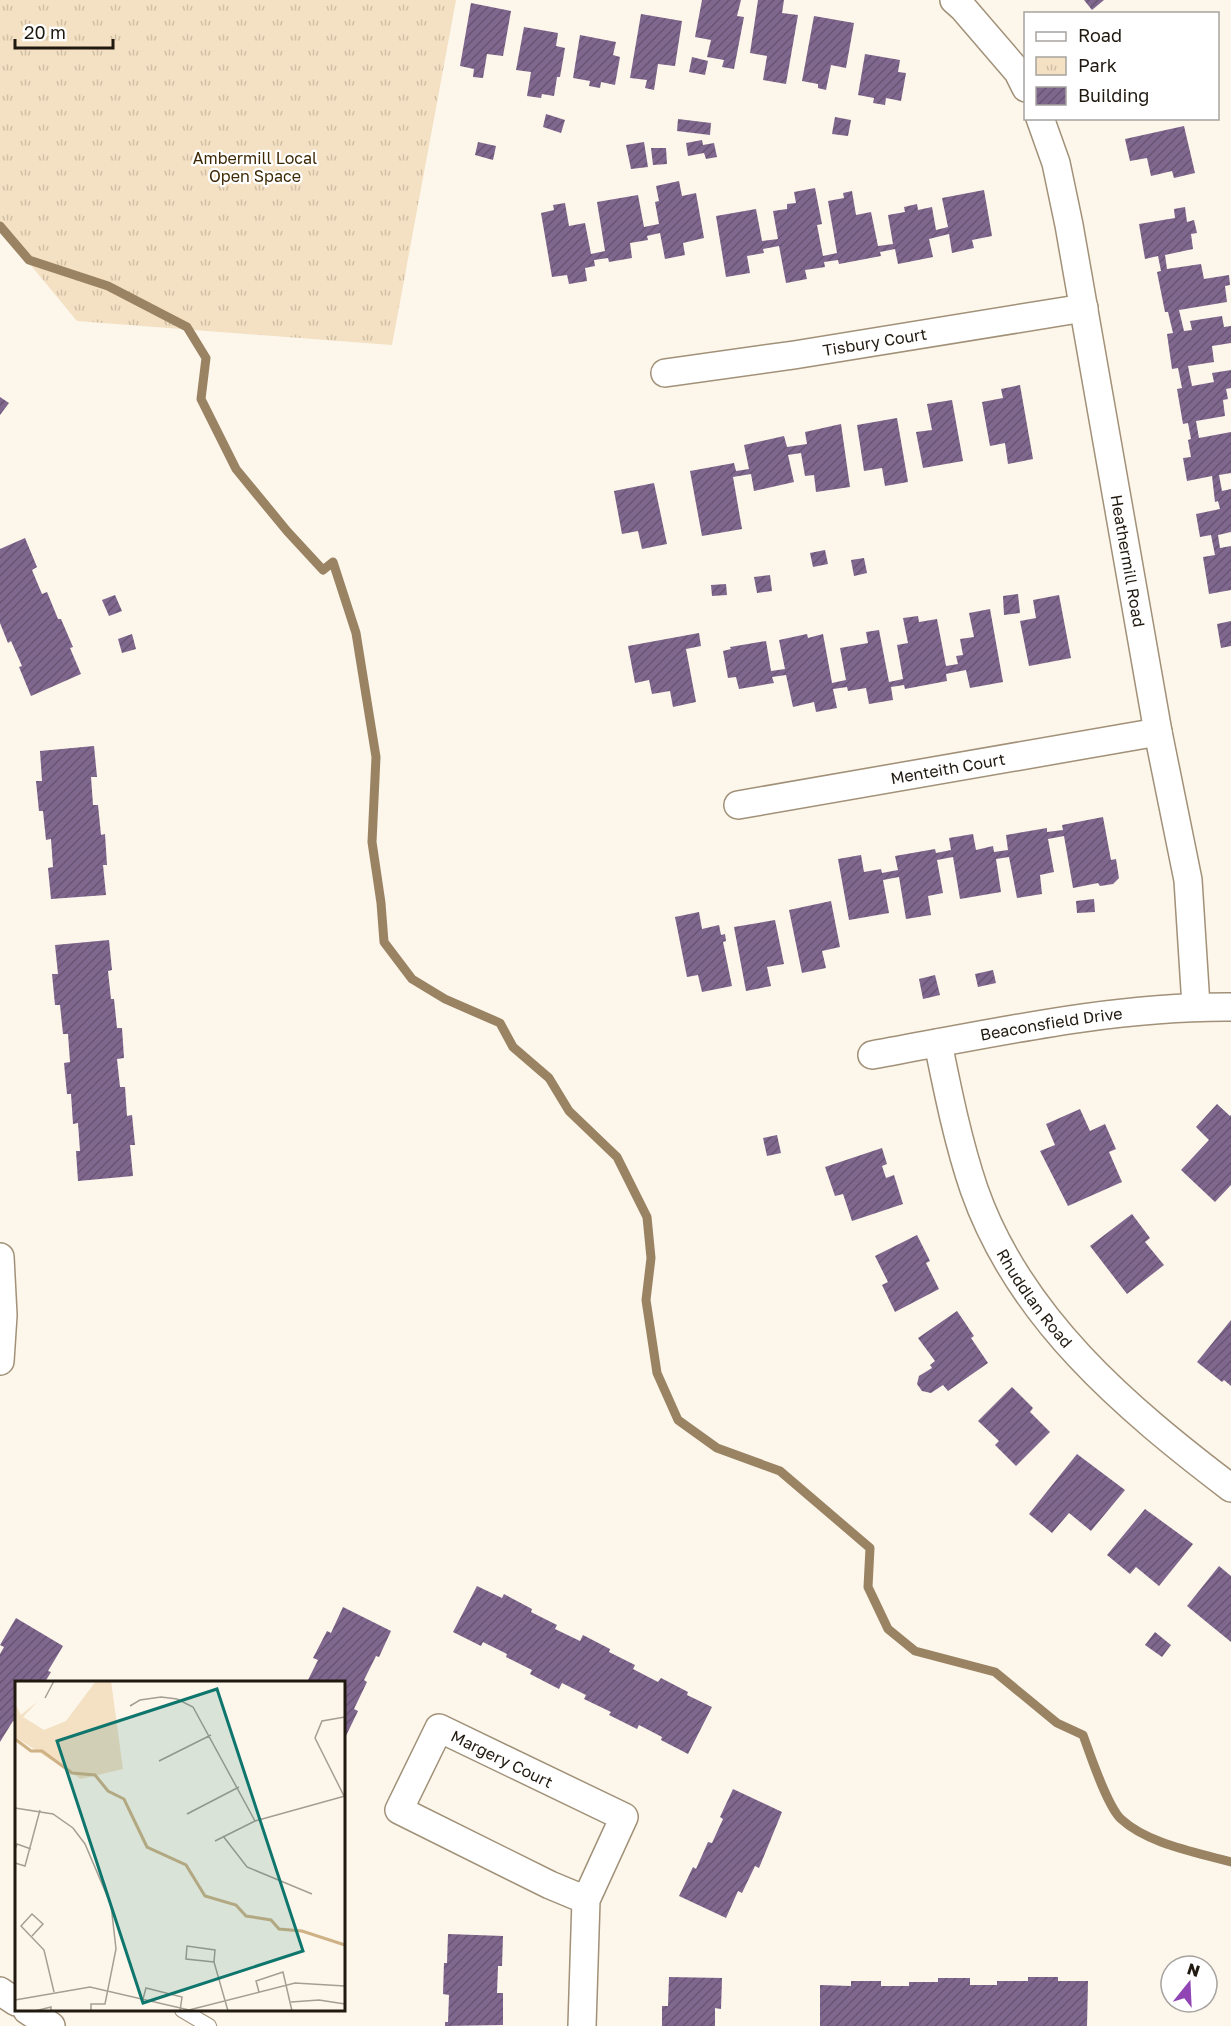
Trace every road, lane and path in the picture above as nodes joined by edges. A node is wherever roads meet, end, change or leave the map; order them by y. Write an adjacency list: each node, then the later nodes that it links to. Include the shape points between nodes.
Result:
1 (954, 0): 2 (street, via 1018,72)
2 (1024, 84)
3 (1041, 120): 4 (street, Heathermill Road, via 1056,163)
4 (1083, 308): 5 (street, Tisbury Court); 6 (street, Heathermill Road)
5 (665, 373)
6 (1158, 732): 7 (street, Menteith Court); 8 (street, Heathermill Road, via 1188,880)
7 (738, 805)
8 (1196, 1006): 9 (street, Beaconsfield Drive); 10 (street, Beaconsfield Drive, via 1040,1023)
9 (1231, 1007)
10 (938, 1043): 11 (street, Beaconsfield Drive); 14 (street, Rhuddlan Road, via 974,1189 992,1232 1039,1310 1102,1382)
11 (872, 1055)
12 (0, 1257): 13 (street)
13 (0, 1361)
14 (1231, 1488)
15 (586, 1900): 15 (street, Margery Court, via 624,1817 439,1728 399,1810); 20 (street, Margery Court)
16 (32, 2011): 18 (street)
17 (184, 2011): 19 (lane)
18 (51, 2026)
19 (209, 2026)
20 (582, 2026)

